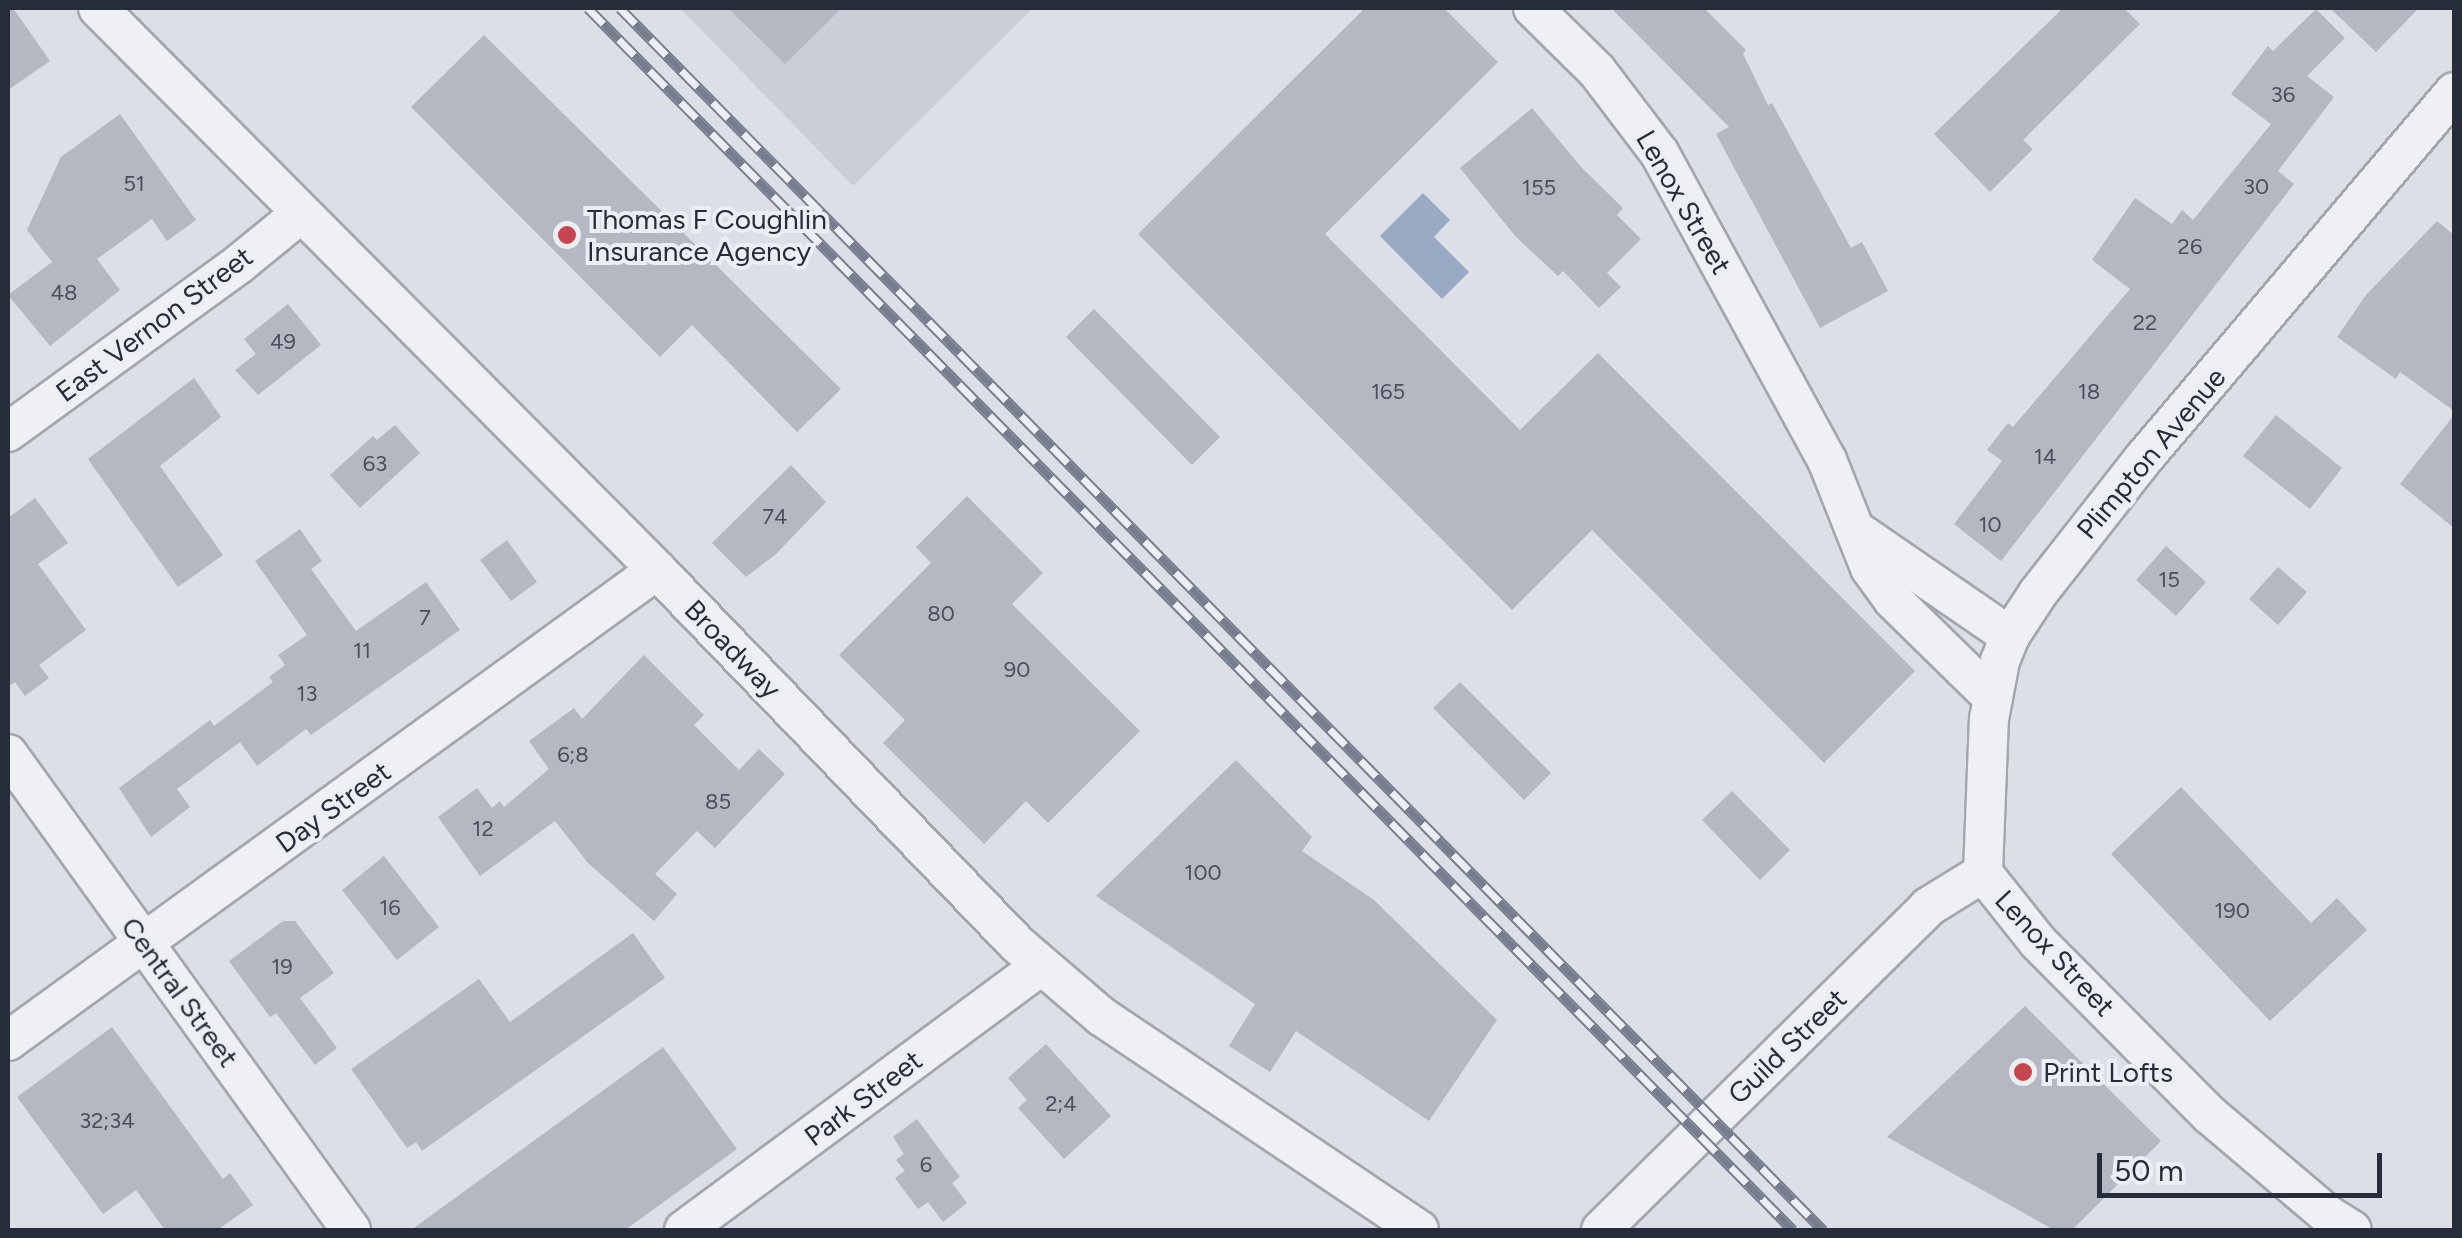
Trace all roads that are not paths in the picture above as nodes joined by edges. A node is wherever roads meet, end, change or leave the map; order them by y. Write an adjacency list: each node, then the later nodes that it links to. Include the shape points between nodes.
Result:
1 (98, 8): 4 (street, Broadway)
2 (1533, 8): 6 (street, Lenox Street, via 1597,72 1660,154 1805,418)
3 (2454, 92): 8 (street, Plimpton Avenue, via 2144,458)
4 (299, 214): 5 (street, East Vernon Street); 7 (street, Broadway)
5 (8, 432)
6 (1857, 531): 8 (street); 9 (street, Lenox Street, via 1870,568 1893,600)
7 (657, 570): 12 (street, Day Street); 13 (street, Broadway)
8 (2010, 636): 9 (street, Plimpton Avenue)
9 (1993, 698): 11 (street, Plimpton Avenue)
10 (8, 754): 12 (street, Central Street)
11 (1983, 874): 18 (street, Guild Street, via 1928,907); 19 (street, Lenox Street, via 2038,942 2210,1115)
12 (146, 944): 14 (street, Day Street); 15 (street, Central Street)
13 (1041, 966): 16 (street, Park Street); 17 (street, Broadway, via 1100,1016)
14 (8, 1041)
15 (351, 1230)
16 (684, 1230)
17 (1419, 1230)
18 (1600, 1230)
19 (2352, 1230)

